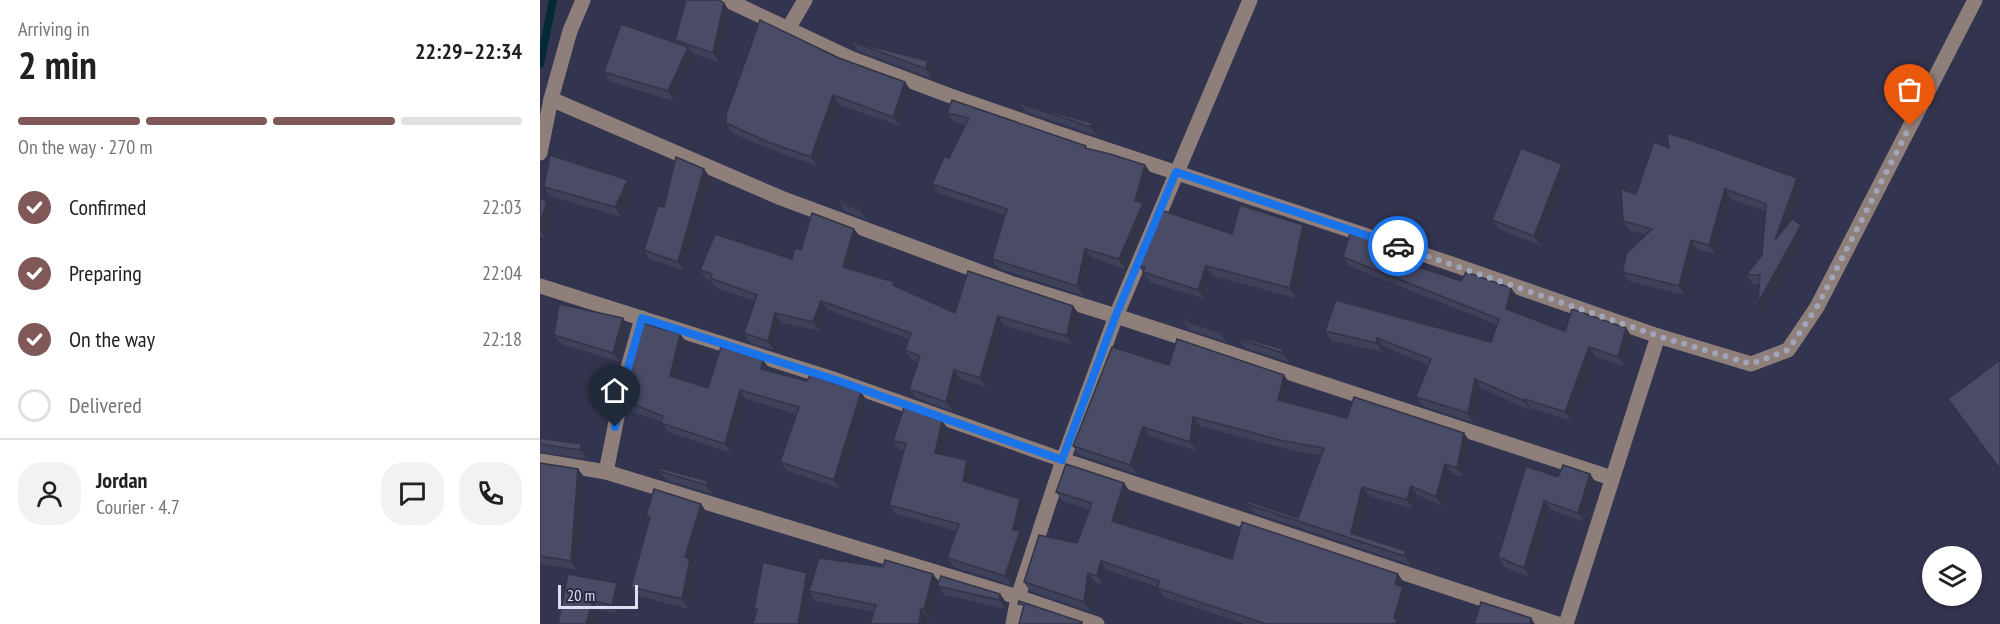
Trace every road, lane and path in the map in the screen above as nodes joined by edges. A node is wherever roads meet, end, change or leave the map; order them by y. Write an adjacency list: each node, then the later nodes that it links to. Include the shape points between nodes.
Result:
1 (583, 0): 7 (street)
2 (727, 0): 6 (street)
3 (805, 0): 6 (street)
4 (1250, 0): 9 (street)
5 (1975, 0): 13 (street, via 1817,307 1788,350 1751,364)
6 (788, 29): 9 (street, via 850,58 948,95)
7 (551, 99): 8 (street); 11 (street, via 782,198 1013,284)
8 (540, 153)
9 (1176, 172): 11 (street); 13 (street)
10 (540, 286): 12 (street)
11 (1116, 315): 14 (street); 17 (street)
12 (642, 318): 14 (street, via 836,380); 16 (street)
13 (1658, 336): 17 (street)
14 (1062, 460): 18 (street); 21 (street)
15 (540, 461): 16 (street)
16 (606, 472): 18 (street)
17 (1611, 478): 22 (street)
18 (1018, 597): 19 (street); 20 (street)
19 (1013, 624)
20 (1097, 624)
21 (1558, 624)
22 (1566, 624)

